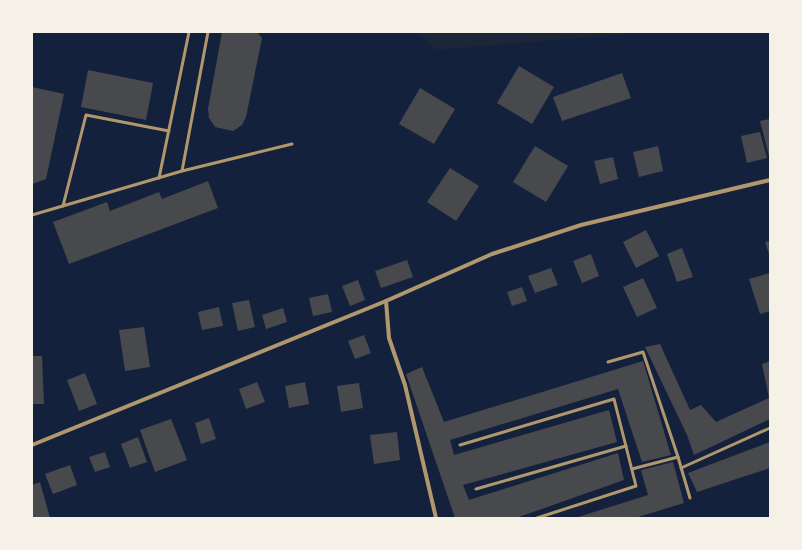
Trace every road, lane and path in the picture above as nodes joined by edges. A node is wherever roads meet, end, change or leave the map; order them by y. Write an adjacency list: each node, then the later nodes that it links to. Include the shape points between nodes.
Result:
1 (189, 32): 3 (lane)
2 (208, 32): 5 (lane)
3 (169, 131): 6 (lane); 8 (lane, via 86,115)
4 (292, 144): 5 (lane)
5 (182, 171): 6 (lane)
6 (159, 178): 8 (lane)
7 (770, 180): 10 (street, via 581,225 492,254)
8 (63, 206): 9 (lane)
9 (32, 215)
10 (386, 300): 13 (street); 21 (street, via 389,338 405,385)
11 (608, 362): 16 (lane, via 643,352)
12 (770, 428): 17 (lane)
13 (32, 445)
14 (460, 445): 15 (lane, via 614,399)
15 (626, 446): 18 (lane); 19 (lane)
16 (678, 457): 17 (lane); 18 (lane)
17 (681, 468): 20 (lane)
18 (632, 469): 22 (lane, via 636,486)
19 (476, 489)
20 (690, 498)
21 (436, 518)
22 (537, 518)

